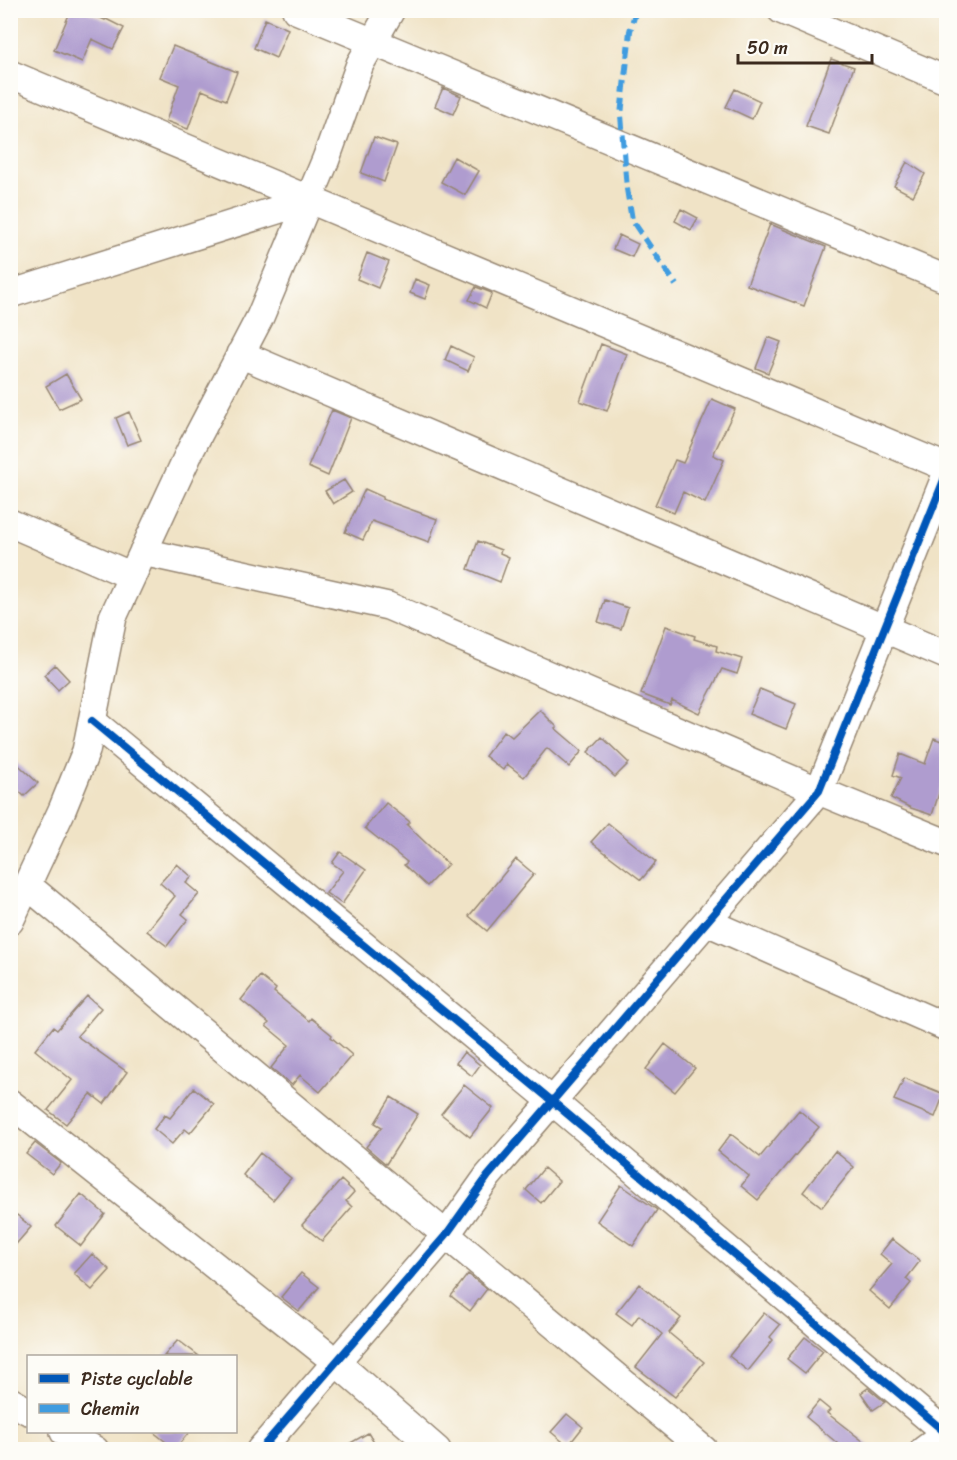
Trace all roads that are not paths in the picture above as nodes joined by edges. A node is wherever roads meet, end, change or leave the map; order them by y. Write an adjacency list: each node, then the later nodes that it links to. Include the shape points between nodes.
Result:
1 (296, 10): 4 (street)
2 (390, 10): 4 (street)
3 (781, 10): 6 (street)
4 (373, 42): 7 (street, via 360,64); 8 (street)
5 (10, 74): 7 (street)
6 (946, 80)
7 (309, 200): 9 (street); 10 (street, via 260,317); 11 (street)
8 (946, 279)
9 (10, 294)
10 (240, 354): 14 (street); 15 (street)
11 (946, 467)
12 (946, 475): 15 (street)
13 (10, 523): 14 (street)
14 (138, 564): 17 (street, via 113,616); 18 (street, via 388,606)
15 (884, 630): 16 (street); 18 (street)
16 (946, 655)
17 (92, 721): 20 (street, via 86,750); 24 (street)
18 (819, 791): 19 (street); 22 (street)
19 (946, 843)
20 (27, 885): 21 (street); 26 (street)
21 (10, 921)
22 (707, 921): 23 (street); 24 (street)
23 (946, 1027)
24 (552, 1101): 26 (street, via 488,1176); 31 (street)
25 (10, 1103): 27 (street)
26 (446, 1235): 27 (street); 35 (street)
27 (336, 1362): 33 (street); 34 (street)
28 (10, 1401): 29 (street)
29 (27, 1410)
30 (67, 1433): 32 (street)
31 (946, 1433): 36 (street)
32 (95, 1449)
33 (260, 1449)
34 (437, 1449)
35 (704, 1449)
36 (924, 1449)

